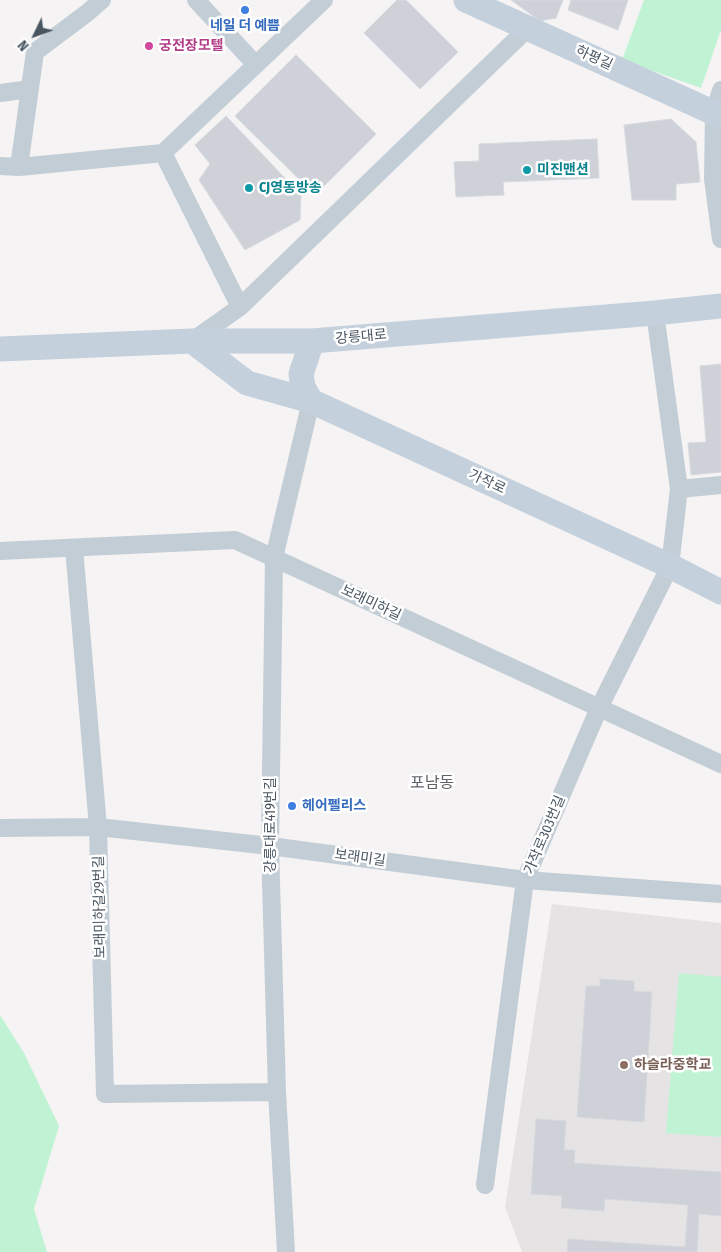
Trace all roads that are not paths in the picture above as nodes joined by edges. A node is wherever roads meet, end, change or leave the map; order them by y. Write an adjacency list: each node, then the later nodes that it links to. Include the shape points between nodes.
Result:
1 (102, 0): 7 (street, via 35,52)
2 (196, 0): 6 (street)
3 (324, 0): 6 (street)
4 (466, 0): 5 (street, 하평길)
5 (528, 28): 9 (street, 하평길); 15 (street)
6 (256, 65): 10 (street)
7 (30, 89): 8 (street); 12 (street)
8 (0, 93)
9 (719, 106): 13 (street, via 713,179)
10 (163, 153): 12 (street); 15 (street)
11 (0, 166): 12 (street)
12 (19, 167)
13 (721, 239)
14 (721, 306): 16 (street, 강릉대로)
15 (240, 307): 18 (street)
16 (655, 313): 17 (street, 강릉대로); 22 (street, 가작로303번길)
17 (312, 340): 18 (street, 강릉대로); 20 (street, via 301,374)
18 (192, 341): 19 (street, 강릉대로); 20 (street, 가작로, via 247,383)
19 (0, 349)
20 (311, 401): 25 (street, 강릉대로419번길); 26 (street, 가작로)
21 (721, 485): 22 (street)
22 (679, 488): 26 (street, 가작로303번길)
23 (74, 548): 24 (street, 보래미하길); 25 (street, 보래미하길, via 235,540); 30 (street, 보래미하길29번길)
24 (0, 551)
25 (274, 558): 28 (street, 보래미하길); 32 (street, 강릉대로419번길)
26 (670, 566): 27 (street, 가작로); 28 (street, 가작로303번길)
27 (721, 592)
28 (599, 708): 29 (street, 보래미하길); 33 (street, 가작로303번길)
29 (721, 764)
30 (98, 827): 31 (street, 보래미길); 32 (street, 보래미길); 35 (street, 보래미하길29번길, via 105,1094)
31 (0, 828)
32 (270, 846): 33 (street, 보래미길); 35 (street, 강릉대로419번길)
33 (525, 880): 34 (street, 보래미길); 36 (street, 가작로303번길)
34 (721, 894)
35 (277, 1092): 37 (street, 강릉대로419번길)
36 (485, 1185)
37 (286, 1252)

